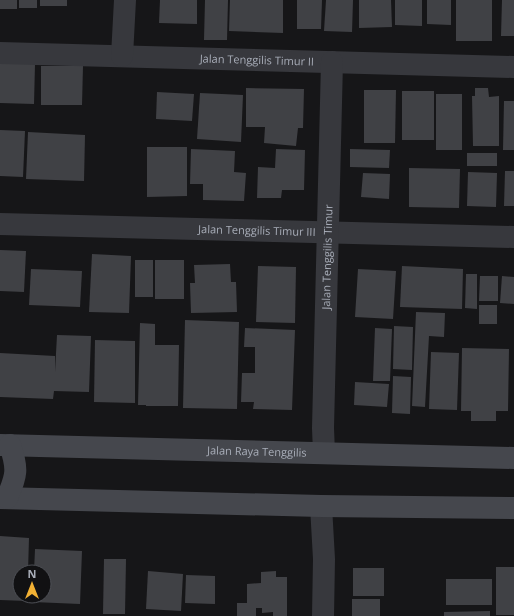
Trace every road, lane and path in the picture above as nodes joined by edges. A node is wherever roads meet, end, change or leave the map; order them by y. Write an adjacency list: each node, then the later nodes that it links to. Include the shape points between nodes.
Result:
1 (124, 0): 3 (street)
2 (0, 53): 3 (street, Jalan Tenggilis Timur II)
3 (122, 56): 4 (street, Jalan Tenggilis Timur II)
4 (332, 62): 5 (street, Jalan Tenggilis Timur II); 7 (street, Jalan Tenggilis Timur)
5 (514, 67)
6 (0, 224): 7 (street, Jalan Tenggilis Timur III)
7 (328, 232): 8 (street, Jalan Tenggilis Timur III); 10 (street, Jalan Tenggilis Timur)
8 (514, 237)
9 (5, 445): 10 (main road, Jalan Raya Tenggilis); 12 (main road, via 14,458 16,470 14,483)
10 (324, 454): 11 (main road, Jalan Raya Tenggilis)
11 (514, 458)
12 (4, 498): 13 (main road)
13 (321, 506): 14 (main road); 15 (street, via 324,559)
14 (514, 508)
15 (323, 616)

